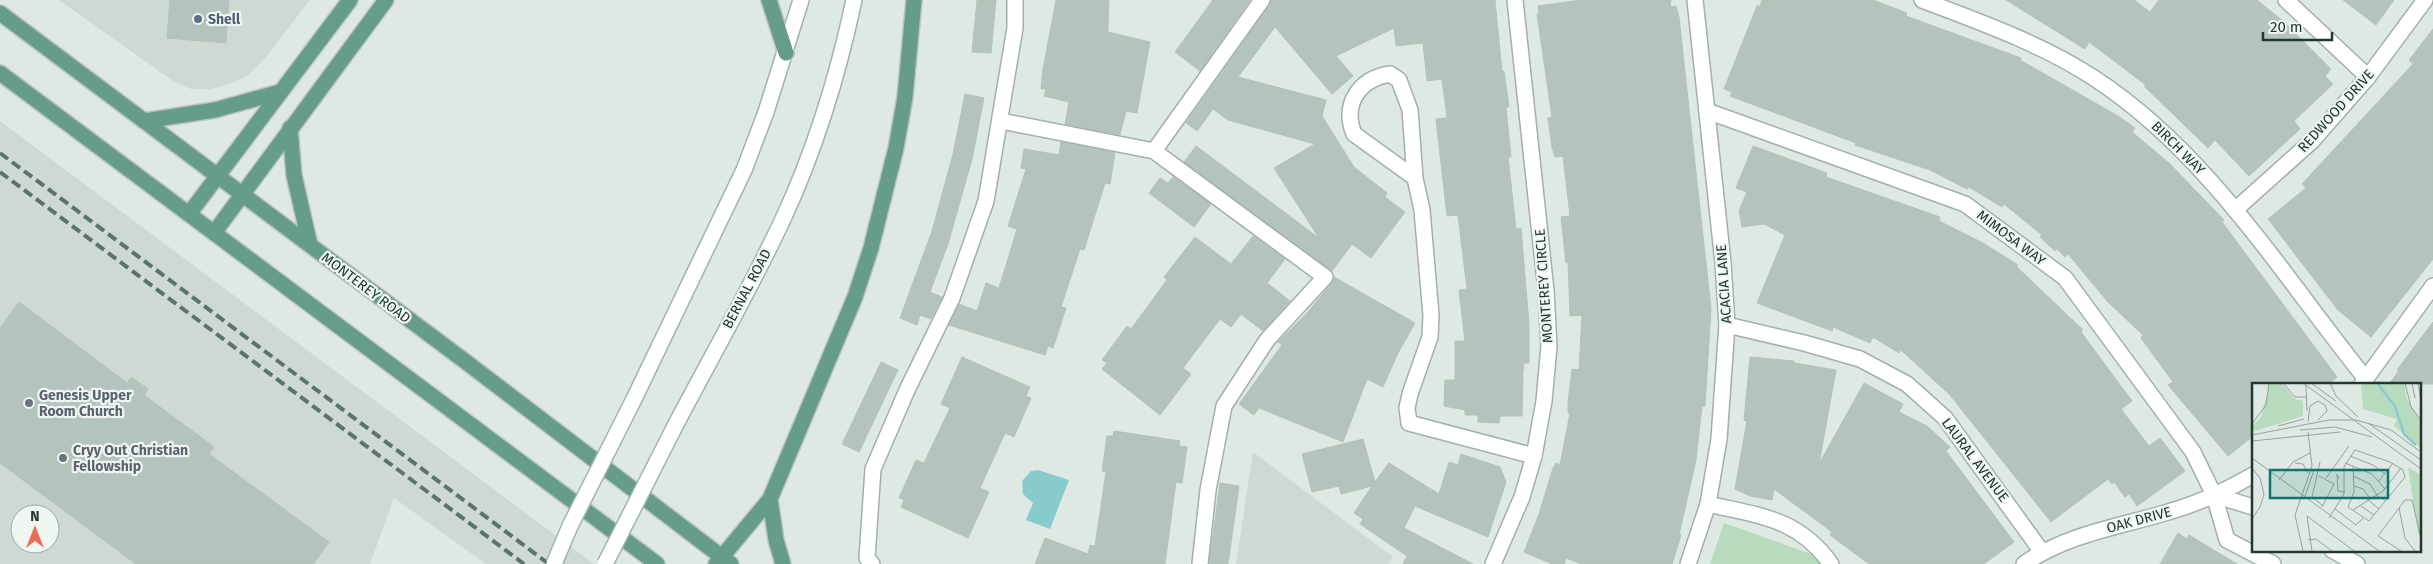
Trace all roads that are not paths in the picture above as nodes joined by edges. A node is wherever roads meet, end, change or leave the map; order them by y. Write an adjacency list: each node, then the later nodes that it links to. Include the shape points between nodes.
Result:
1 (350, 0): 18 (main road)
2 (386, 0): 22 (main road)
3 (769, 0): 15 (main road)
4 (801, 0): 15 (street)
5 (854, 0): 44 (street, BERNAL ROAD, bridge, via 813,146 786,210)
6 (914, 0): 37 (main road, via 905,97 871,248 839,338)
7 (1015, 0): 20 (street, via 1015,28)
8 (1262, 0): 23 (street)
9 (1515, 0): 34 (street, MONTEREY CIRCLE, via 1542,245 1549,346)
10 (1694, 0): 19 (street, ACACIA LANE)
11 (1922, 0): 27 (street, BIRCH WAY, via 2040,48 2094,78 2178,144)
12 (2286, 0): 17 (street)
13 (2425, 0): 17 (street, REDWOOD DRIVE)
14 (0, 13): 21 (main road, MONTEREY ROAD)
15 (786, 53): 43 (street, bridge, via 744,170)
16 (0, 73): 28 (main road)
17 (2368, 77): 27 (street, REDWOOD DRIVE, via 2312,141)
18 (280, 92): 21 (main road, via 215,110); 24 (main road)
19 (1708, 111): 32 (street, ACACIA LANE); 36 (street, MIMOSA WAY, via 1965,204 2065,278 2193,452)
20 (1001, 120): 23 (street); 47 (street, via 986,201 952,298 873,469 867,558)
21 (144, 121): 24 (main road, MONTEREY ROAD)
22 (290, 128): 26 (main road); 30 (main road, via 294,175)
23 (1154, 150): 48 (street, via 1325,276 1267,340 1224,406 1208,490)
24 (218, 176): 26 (main road, MONTEREY ROAD); 28 (main road)
25 (1415, 178): 25 (street, via 1410,110 1404,89 1390,74 1380,76 1361,89 1350,105 1351,126 1361,140); 34 (street, via 1422,210 1431,315 1430,337 1407,408 1409,423)
26 (242, 194): 29 (main road); 30 (main road, MONTEREY ROAD)
27 (2235, 210): 33 (street, BIRCH WAY)
28 (189, 214): 29 (main road)
29 (214, 233): 45 (main road)
30 (310, 245): 42 (main road, MONTEREY ROAD)
31 (2433, 286): 33 (street)
32 (1727, 325): 38 (street, ACACIA LANE, via 1719,439); 40 (street, LAURAL AVENUE, via 1860,359 1907,384 1945,418)
33 (2364, 382)
34 (1534, 456): 49 (street, MONTEREY CIRCLE, via 1522,497)
35 (2252, 476): 36 (street, OAK DRIVE)
36 (2214, 495): 39 (street); 40 (street, OAK DRIVE, via 2170,512 2090,533); 53 (street, MIMOSA WAY, via 2227,540)
37 (770, 499): 42 (main road); 46 (main road)
38 (1708, 504): 50 (street, ACACIA LANE); 51 (street, via 1777,521 1794,529 1809,539)
39 (2252, 507)
40 (2042, 552): 52 (street, OAK DRIVE)
41 (2336, 552): 54 (street)
42 (723, 562)
43 (554, 564)
44 (606, 564)
45 (657, 564)
46 (782, 564)
47 (872, 564)
48 (1200, 564)
49 (1493, 564)
50 (1688, 564)
51 (1831, 564)
52 (2024, 564)
53 (2273, 564)
54 (2357, 564)

